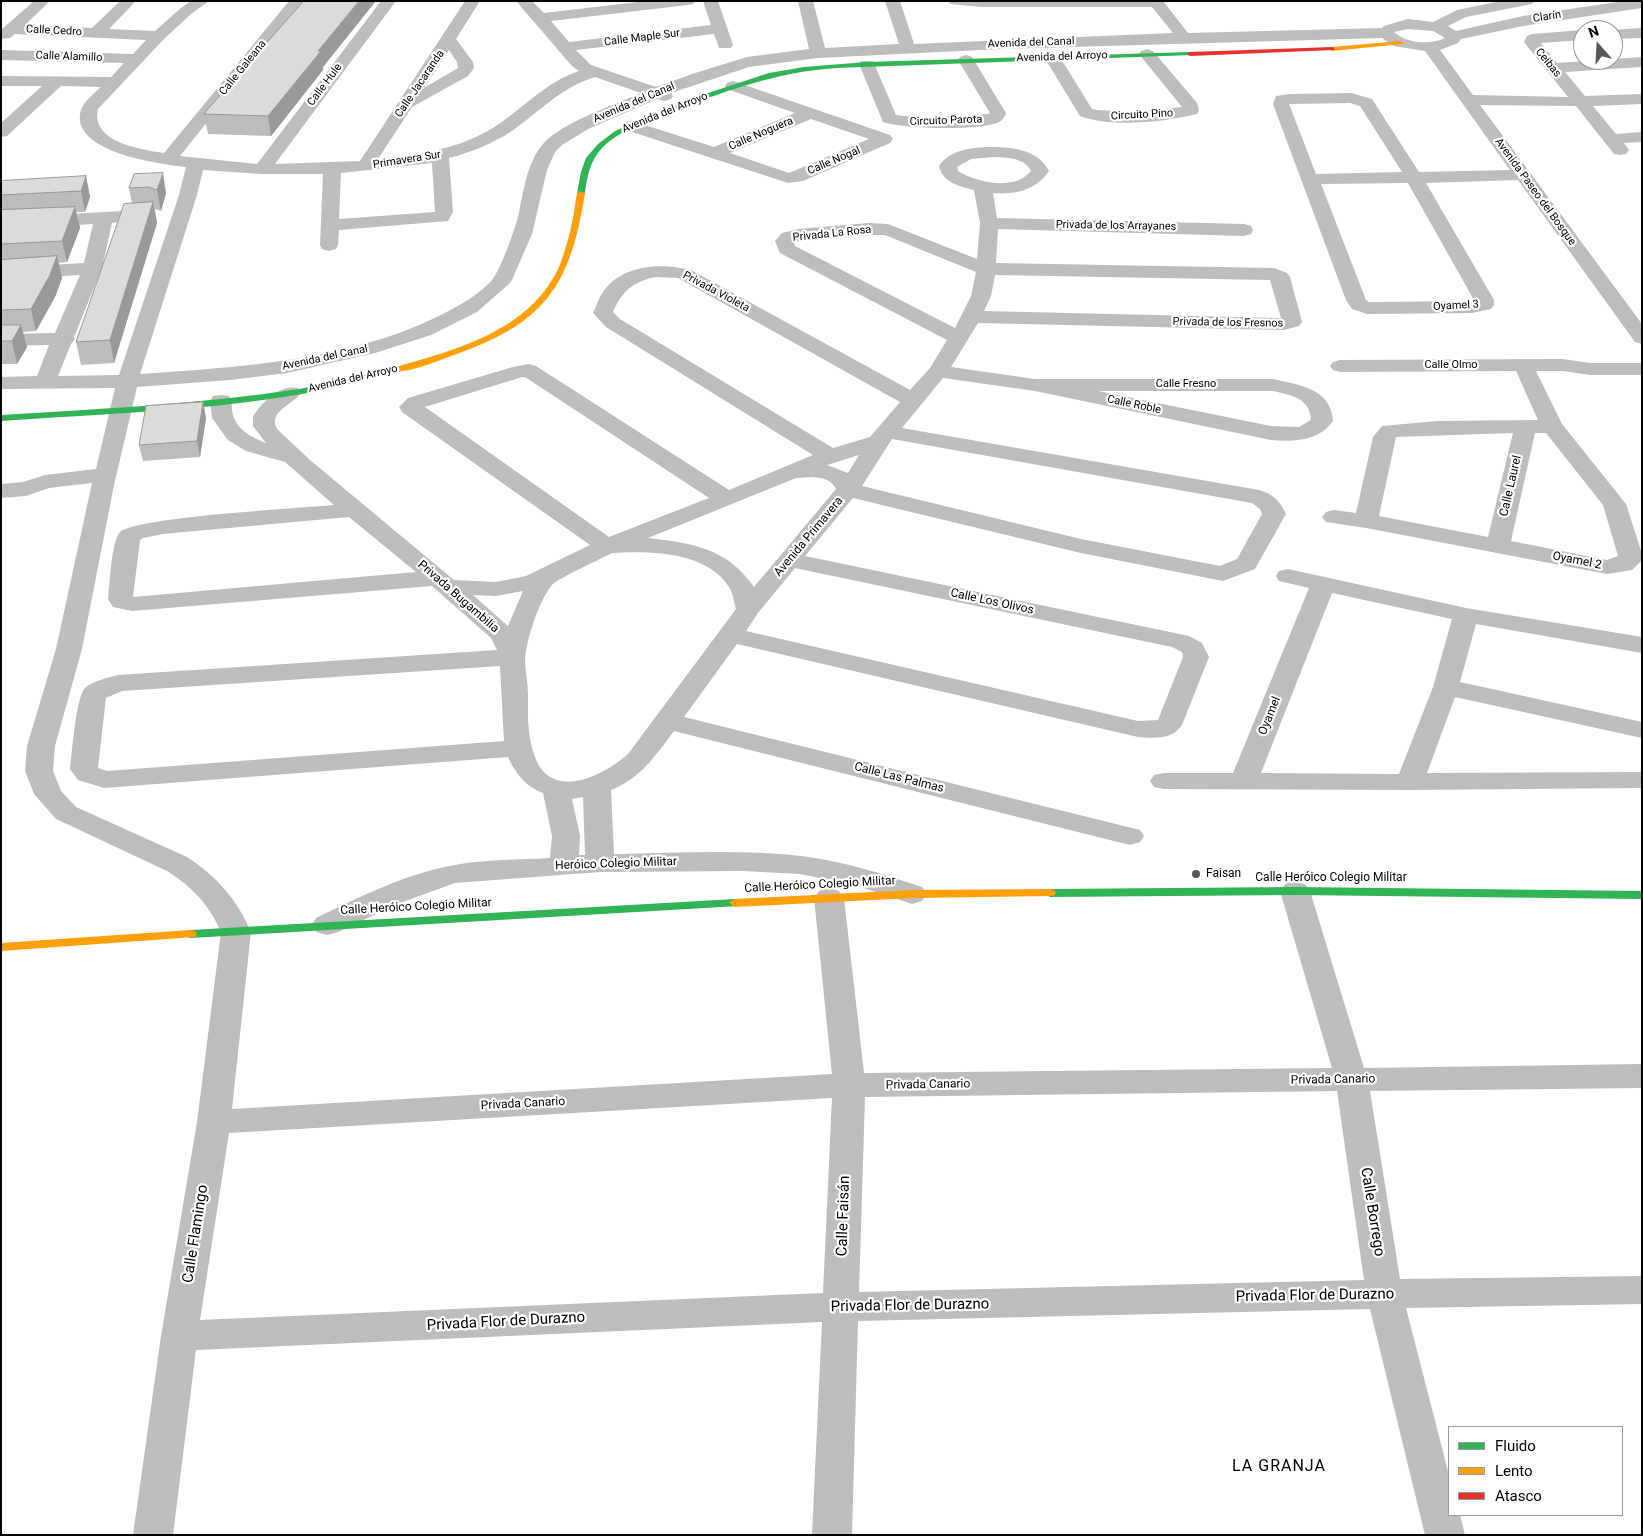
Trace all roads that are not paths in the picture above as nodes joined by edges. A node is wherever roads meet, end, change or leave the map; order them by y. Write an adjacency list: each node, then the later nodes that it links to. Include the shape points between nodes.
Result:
1 (43, 1): 24 (street, Calle Cedro)
2 (129, 1): 21 (street, Calle Cedro)
3 (202, 1): 26 (street)
4 (298, 1): 66 (street, Calle Galeana)
5 (389, 1): 70 (street, Calle Hule)
6 (473, 1): 30 (street, Calle Jacaranda)
7 (524, 1): 18 (street)
8 (688, 1): 18 (street)
9 (710, 1): 20 (street)
10 (805, 1): 38 (street)
11 (892, 1): 37 (street)
12 (955, 1): 14 (street)
13 (1527, 1): 17 (street)
14 (981, 3): 15 (street); 33 (street)
15 (1069, 3): 29 (street, via 1155,4 1160,6); 31 (street)
16 (1642, 3): 27 (street, Clarín, via 1523,21)
17 (1456, 7): 19 (street)
18 (540, 18): 36 (street)
19 (1435, 27): 22 (street, Avenida del Canal, via 1422,24 1397,26); 27 (street)
20 (719, 29): 34 (street); 36 (street, Calle Maple Sur)
21 (96, 33): 24 (street, Calle Cedro); 26 (street, Calle Cedro)
22 (1386, 33): 29 (street, Avenida del Canal); 32 (street)
23 (1642, 33): 25 (street)
24 (6, 34)
25 (1623, 34)
26 (159, 36): 42 (street)
27 (1453, 36): 35 (street, Clarín, via 1448,43)
28 (1573, 37): 46 (street, Ceibas, via 1532,39)
29 (1184, 38): 31 (street, Avenida del Canal)
30 (449, 40): 57 (street, Calle Jacaranda); 57 (street, via 466,68 462,74)
31 (1090, 41): 33 (street, Avenida del Canal)
32 (1402, 43): 35 (street); 39 (street, Avenida del Arroyo, via 1331,49)
33 (1002, 44): 37 (street, Avenida del Canal)
34 (726, 46)
35 (1429, 46): 56 (street, Avenida Paseo del Bosque)
36 (565, 47): 47 (street, via 578,63)
37 (908, 49): 38 (street, Avenida del Canal)
38 (818, 53): 48 (street, Avenida del Canal, via 764,59)
39 (1147, 54): 41 (street, Avenida del Arroyo); 41 (street, Circuito Pino, via 1191,110 1106,117 1091,115)
40 (1, 55): 42 (street, Calle Alamillo)
41 (1052, 57): 43 (street, Avenida del Arroyo)
42 (136, 59): 51 (street)
43 (966, 60): 45 (street, Avenida del Arroyo); 45 (street, Circuito Parota, via 998,113 992,119 908,123 893,120 889,118)
44 (1642, 62): 46 (street)
45 (867, 64): 52 (street, Avenida del Arroyo, via 802,69)
46 (1552, 68): 55 (street, Ceibas)
47 (604, 74): 48 (street, via 659,80); 53 (street); 60 (street, via 618,89 617,101); 65 (street, Primavera Sur, via 567,82 484,141)
48 (701, 76): 53 (street, Avenida del Canal)
49 (1, 81): 50 (street)
50 (55, 83): 51 (street); 62 (street)
51 (112, 84): 66 (street, Primavera Sur, via 90,108 90,127 114,146)
52 (734, 86): 58 (street, Avenida del Arroyo); 59 (street, Calle Nogal)
53 (648, 96): 58 (street); 60 (street, Avenida del Canal)
54 (1642, 99): 55 (street)
55 (1580, 102): 56 (street, via 1541,106); 63 (street, Ceibas, via 1615,145)
56 (1471, 103): 71 (street, Avenida Paseo del Bosque)
57 (407, 104): 68 (street, Calle Jacaranda)
58 (688, 104): 61 (street, Avenida del Arroyo)
59 (810, 113): 64 (street, Calle Noguera); 64 (street, Calle Nogal, via 884,139 788,178)
60 (607, 114): 98 (street, Avenida del Canal, via 566,134 547,150 538,170 522,234 501,282 470,308 424,331 287,367)
61 (632, 126): 64 (street, Calle Nogal); 101 (street, Avenida del Arroyo, via 605,141 587,163 562,270 549,292 528,316 489,338 436,358)
62 (1, 132)
63 (1642, 137)
64 (713, 154)
65 (440, 156): 68 (street, Primavera Sur); 79 (street, via 444,212 441,217)
66 (169, 159): 67 (street, Primavera Sur)
67 (196, 162): 70 (street, Primavera Sur); 98 (street)
68 (365, 166): 69 (street, Primavera Sur)
69 (332, 168): 70 (street, Primavera Sur); 79 (street)
70 (262, 169)
71 (1524, 177): 72 (street, via 1476,181 1459,177); 88 (street, Avenida Paseo del Bosque)
72 (1414, 178): 73 (street); 73 (street, Oyamel 3, via 1361,100 1282,100); 73 (street, Oyamel 3, via 1484,305 1367,308 1359,305)
73 (1310, 179)
74 (983, 187): 77 (street, Avenida Primavera)
75 (144, 216): 76 (street)
76 (104, 218): 78 (street); 84 (street)
77 (989, 223): 80 (street, Privada de los Arrayanes); 82 (street, Avenida Primavera)
78 (1, 224)
79 (331, 225): 81 (street)
80 (1244, 230)
81 (329, 245)
82 (986, 269): 86 (street, Avenida Primavera, via 981,296); 86 (street, Privada de los Fresnos, via 1274,274 1280,277 1292,322); 87 (street, Privada La Rosa, via 888,230 798,235 784,241 787,249)
83 (1, 274): 84 (street)
84 (89, 276): 85 (street); 89 (street)
85 (1, 285)
86 (972, 318): 87 (street, Avenida Primavera)
87 (958, 338): 96 (street, Avenida Primavera)
88 (1642, 338)
89 (65, 339): 90 (street); 97 (street)
90 (1, 340)
91 (1642, 361): 93 (street, Calle Olmo, via 1585,361)
92 (1523, 365): 93 (street, Calle Olmo); 94 (street, Calle Olmo); 107 (street, Oyamel 2)
93 (1563, 365): 95 (street, Calle Olmo, via 1590,369)
94 (1340, 366)
95 (1642, 369)
96 (938, 371): 100 (street, Calle Roble); 103 (street, Avenida Primavera)
97 (48, 376)
98 (127, 381): 99 (street, Avenida del Canal); 104 (street)
99 (1, 383)
100 (1035, 385): 105 (street, Calle Roble, via 1272,433 1306,432 1319,425); 105 (street, Calle Fresno, via 1273,385 1310,396 1320,406)
101 (290, 393): 102 (street, Avenida del Arroyo); 111 (street, Privada Bugambilia, via 268,410 263,422)
102 (221, 401): 104 (street, Avenida del Arroyo); 111 (street, Privada Bugambilia, via 224,420 237,436 261,449)
103 (914, 401): 109 (street, Avenida Primavera); 110 (street, Privada Violeta, via 684,274 659,270 643,274 613,292 603,312 612,323)
104 (122, 409): 106 (street, Avenida del Arroyo); 113 (street)
105 (1323, 416)
106 (1, 418)
107 (1552, 426): 108 (street); 120 (street, Oyamel 2, via 1614,504 1631,558 1623,565 1607,567)
108 (1525, 427): 119 (street, via 1390,431 1384,437); 120 (street, Calle Laurel)
109 (882, 437): 110 (street); 114 (street, Avenida Primavera); 114 (street, via 1259,497 1270,505 1274,514 1246,564 1224,574 1081,546)
110 (830, 456): 112 (street)
111 (293, 458): 117 (street, Privada Bugambilia)
112 (788, 472): 114 (street, via 828,472 843,480); 116 (street)
113 (104, 480): 115 (street); 150 (street, via 69,649 41,746 42,783 66,812 177,864 191,874 228,911)
114 (848, 490): 122 (street, Avenida Primavera)
115 (9, 495)
116 (726, 499): 121 (street); 121 (street, via 529,370 520,370 412,404 412,409)
117 (355, 510): 125 (street, Privada Bugambilia); 125 (street, via 134,532 128,538 120,599 132,604)
118 (1334, 517): 119 (street, Oyamel 2)
119 (1366, 521): 120 (street, Oyamel 2)
120 (1498, 545)
121 (607, 546): 124 (street); 127 (street, via 660,546 706,558 738,580 744,589)
122 (791, 560): 127 (street, Avenida Primavera); 129 (street, Calle Los Olivos, via 1180,641 1193,648 1196,657 1169,725 1158,730 1138,729)
123 (1288, 576): 126 (street)
124 (543, 578): 125 (street, via 496,589); 131 (street, via 524,614)
125 (442, 583): 131 (street, Privada Bugambilia, via 506,639)
126 (1323, 584): 128 (street); 136 (street, Oyamel)
127 (748, 609): 129 (street, Avenida Primavera)
128 (1466, 615): 130 (street); 132 (street)
129 (731, 635): 133 (street, Avenida Primavera)
130 (1641, 648)
131 (513, 657): 135 (street, Privada Bugambilia); 135 (street, via 118,683 94,695 84,769 104,780)
132 (1446, 687): 134 (street); 139 (street)
133 (667, 721): 140 (street, Avenida Primavera, via 630,768); 142 (street, Calle Las Palmas)
134 (1642, 730)
135 (517, 748): 141 (street, Privada Bugambilia, via 531,774)
136 (1244, 780): 138 (street); 139 (street)
137 (1642, 780): 139 (street)
138 (1164, 781)
139 (1410, 782)
140 (597, 786): 141 (street, Privada Bugambilia, via 579,790); 143 (street)
141 (556, 788): 144 (street, via 566,836)
142 (1130, 836)
143 (600, 863): 144 (street, Heróico Colegio Militar); 146 (street, Heróico Colegio Militar, via 800,865 862,877)
144 (564, 866): 149 (street, Heróico Colegio Militar, via 474,871 435,879)
145 (1295, 891): 146 (street, Calle Heróico Colegio Militar); 147 (street, Calle Heróico Colegio Militar); 153 (street, Calle Borrego)
146 (912, 894): 148 (street, Calle Heróico Colegio Militar)
147 (1642, 895)
148 (829, 898): 149 (street, Calle Heróico Colegio Militar); 154 (street, Calle Faisán)
149 (326, 925): 150 (street, Calle Heróico Colegio Militar)
150 (236, 932): 151 (street, Calle Heróico Colegio Militar); 155 (street, Calle Flamingo)
151 (1, 947)
152 (1642, 1076): 153 (street, Privada Canario)
153 (1352, 1080): 154 (street, Privada Canario); 157 (street, Calle Borrego)
154 (849, 1086): 155 (street, Privada Canario); 158 (street, Calle Faisán)
155 (214, 1122): 159 (street, Calle Flamingo)
156 (1642, 1290): 157 (street, Privada Flor de Durazno)
157 (1384, 1294): 158 (street, Privada Flor de Durazno); 162 (street, Calle Borrego)
158 (841, 1307): 159 (street, Privada Flor de Durazno); 161 (street, Calle Faisán)
159 (179, 1336): 160 (street, Calle Flamingo)
160 (153, 1535)
161 (832, 1535)
162 (1445, 1535)

